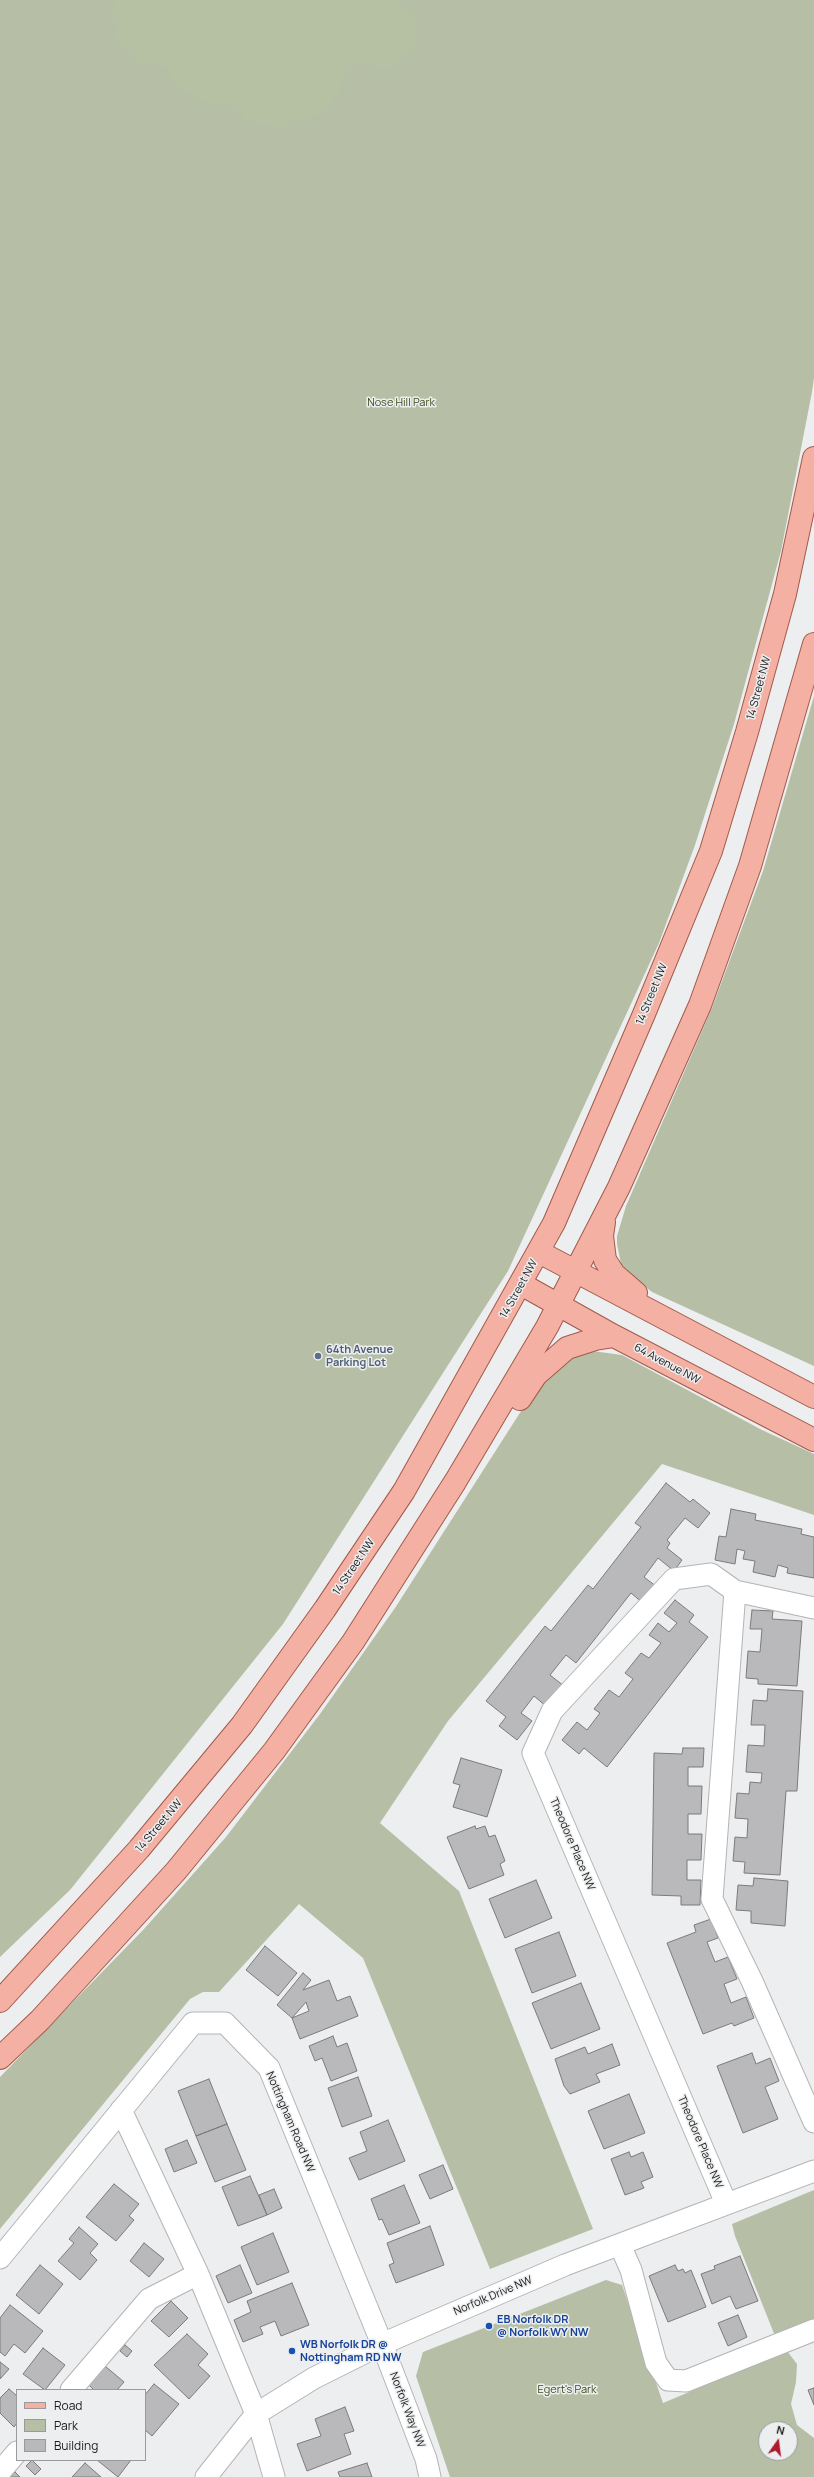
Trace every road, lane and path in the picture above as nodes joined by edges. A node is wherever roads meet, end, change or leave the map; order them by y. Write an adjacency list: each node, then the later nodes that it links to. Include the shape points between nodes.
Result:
1 (814, 458): 4 (main road, 14 Street NW, via 785,594 711,851 563,1205)
2 (814, 644): 3 (main road, via 750,866 705,991 645,1132)
3 (604, 1218): 5 (main road); 8 (main road, via 602,1236 605,1260 614,1274 628,1288)
4 (539, 1252): 5 (main road); 6 (main road, 14 Street NW)
5 (577, 1272): 7 (main road); 8 (main road)
6 (521, 1284): 7 (main road, 64 Avenue NW); 15 (main road, 14 Street NW, via 404,1491 325,1609 242,1725 139,1849)
7 (560, 1304): 9 (main road, 64 Avenue NW); 12 (main road)
8 (682, 1327): 10 (main road)
9 (614, 1336): 11 (main road, 64 Avenue NW); 12 (main road, via 567,1348 536,1375 471,1471)
10 (814, 1398)
11 (814, 1440)
12 (455, 1482): 16 (main road, via 353,1642 274,1751 176,1871 40,2020)
13 (735, 1591): 14 (street); 18 (street, via 712,1899 752,1981); 20 (street, Theodore Place NW, via 711,1574 674,1579 552,1711 533,1753)
14 (814, 1608)
15 (0, 2001)
16 (0, 2058)
17 (121, 2110): 22 (street, Nottingham Road NW); 23 (street); 25 (street, Nottingham Road NW, via 193,2023 225,2023 269,2068)
18 (814, 2122)
19 (814, 2171): 20 (street, Norfolk Drive NW)
20 (726, 2203): 21 (street, Norfolk Drive NW)
21 (620, 2245): 24 (street, via 631,2270 656,2363 668,2380 686,2381); 25 (street, Norfolk Drive NW, via 565,2265)
22 (0, 2258)
23 (198, 2274): 26 (street, via 149,2299); 27 (street)
24 (814, 2330)
25 (382, 2344): 27 (street, Norfolk Drive NW, via 314,2378); 32 (street, Norfolk Way NW, via 426,2459)
26 (72, 2389)
27 (256, 2414): 30 (street, Norfolk Drive NW); 31 (street)
28 (16, 2453): 29 (street)
29 (0, 2472)
30 (206, 2477)
31 (274, 2477)
32 (430, 2477)

